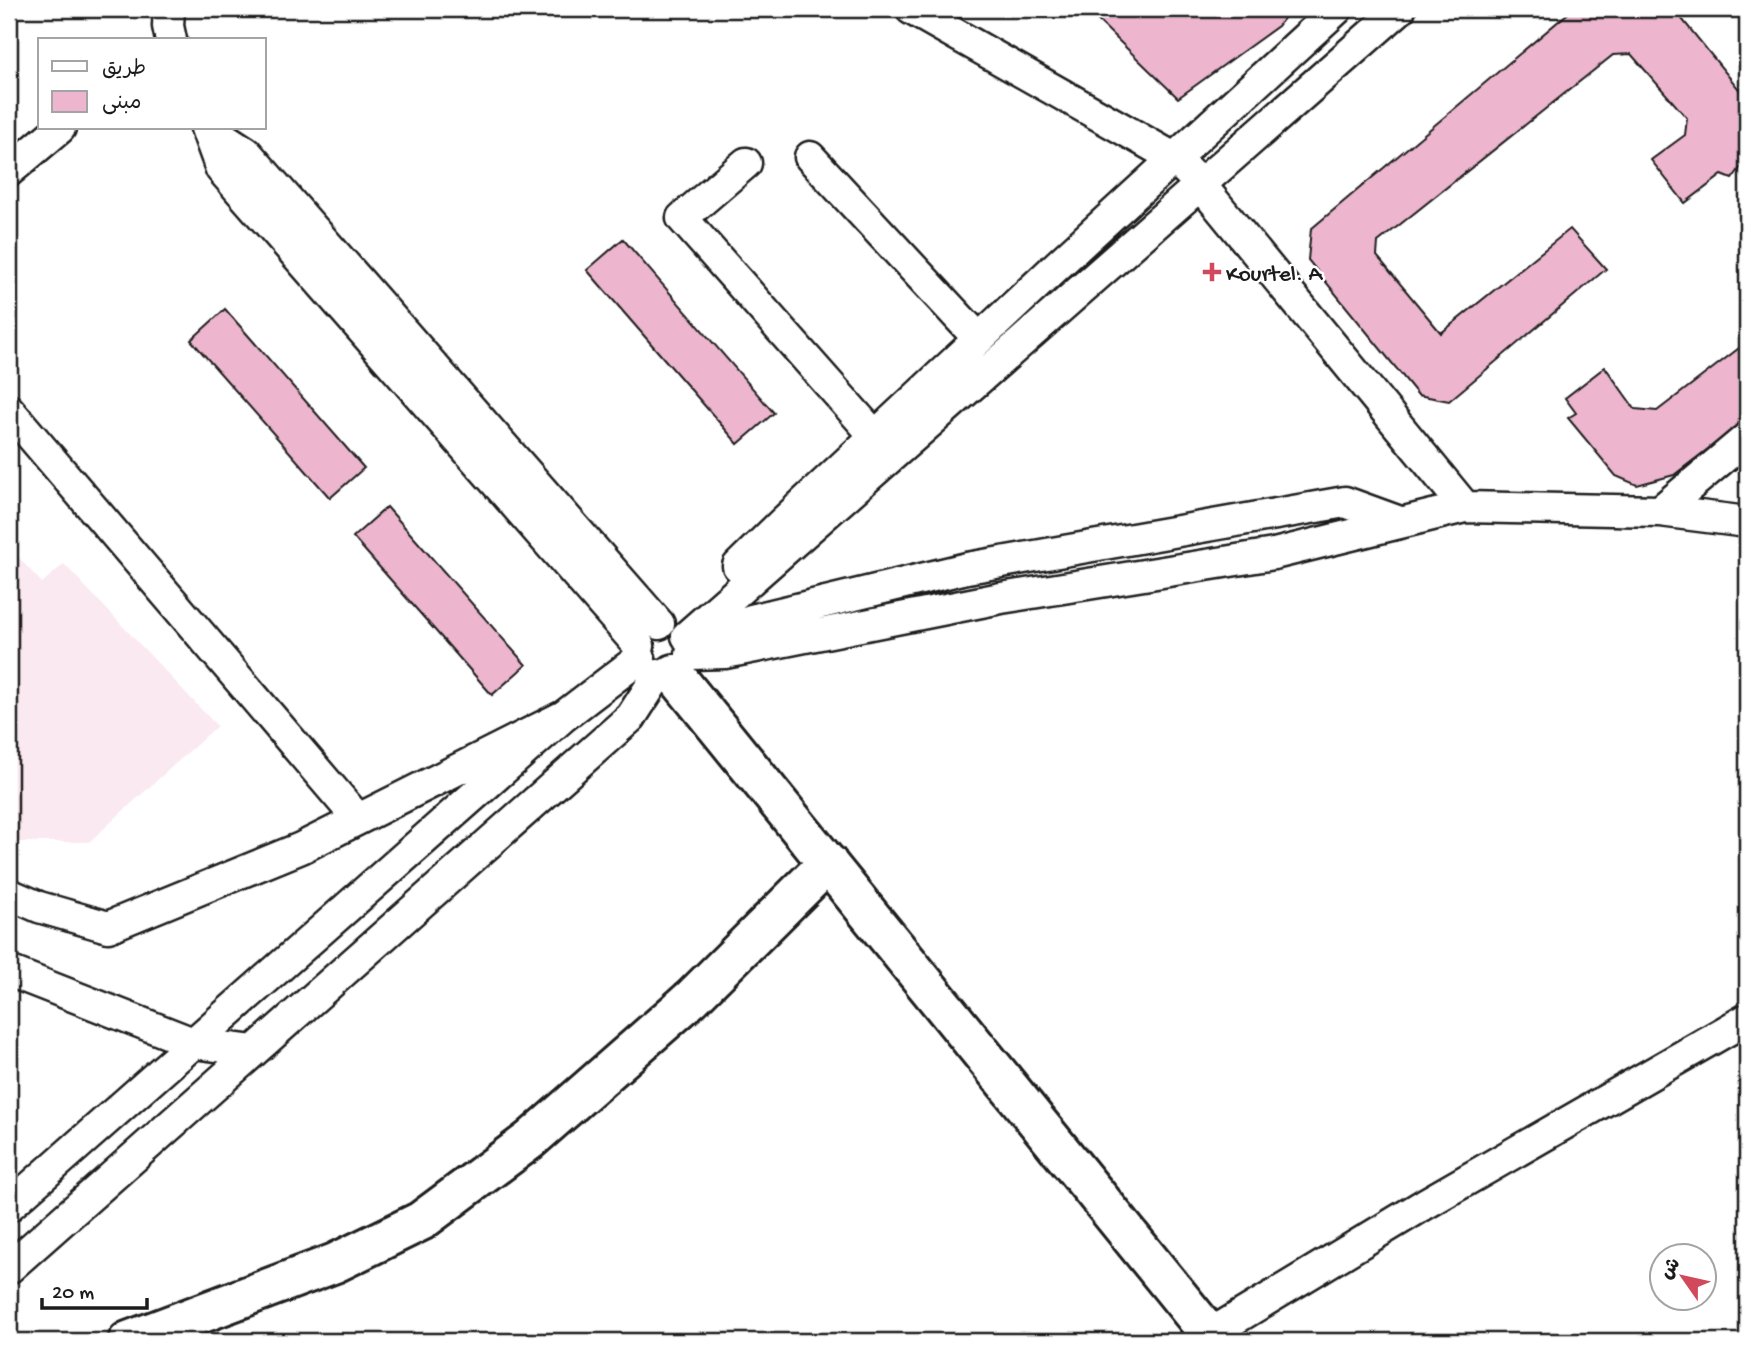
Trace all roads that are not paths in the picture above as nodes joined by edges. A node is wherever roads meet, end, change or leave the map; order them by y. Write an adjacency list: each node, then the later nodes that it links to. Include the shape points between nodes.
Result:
1 (911, 9): 7 (street)
2 (1337, 9): 7 (street)
3 (1400, 9): 10 (street)
4 (58, 130): 9 (street)
5 (210, 130): 18 (street, via 246,152)
6 (810, 157): 11 (street)
7 (1174, 158): 10 (street); 11 (street)
8 (746, 163): 13 (street, via 681,218)
9 (9, 171)
10 (1200, 184): 15 (street); 18 (street)
11 (979, 339): 13 (street)
12 (9, 410): 20 (street)
13 (876, 436): 18 (street, via 782,523)
14 (1747, 438): 16 (street)
15 (1465, 506): 16 (street); 18 (street, via 1400,522 1345,502 967,568 751,620)
16 (1660, 511): 17 (street)
17 (1747, 522)
18 (668, 648): 19 (street); 21 (street); 26 (street, via 631,717)
19 (565, 716): 20 (street); 25 (street)
20 (358, 819): 22 (street, via 301,848 108,927)
21 (828, 863): 29 (street); 30 (street, via 662,1025 530,1140 421,1222 335,1263)
22 (9, 894)
23 (9, 971): 25 (street)
24 (1747, 1019): 29 (street, via 1437,1197)
25 (193, 1043): 26 (street); 27 (street)
26 (254, 1051): 28 (street)
27 (9, 1206)
28 (9, 1268)
29 (1212, 1338)
30 (128, 1341)

